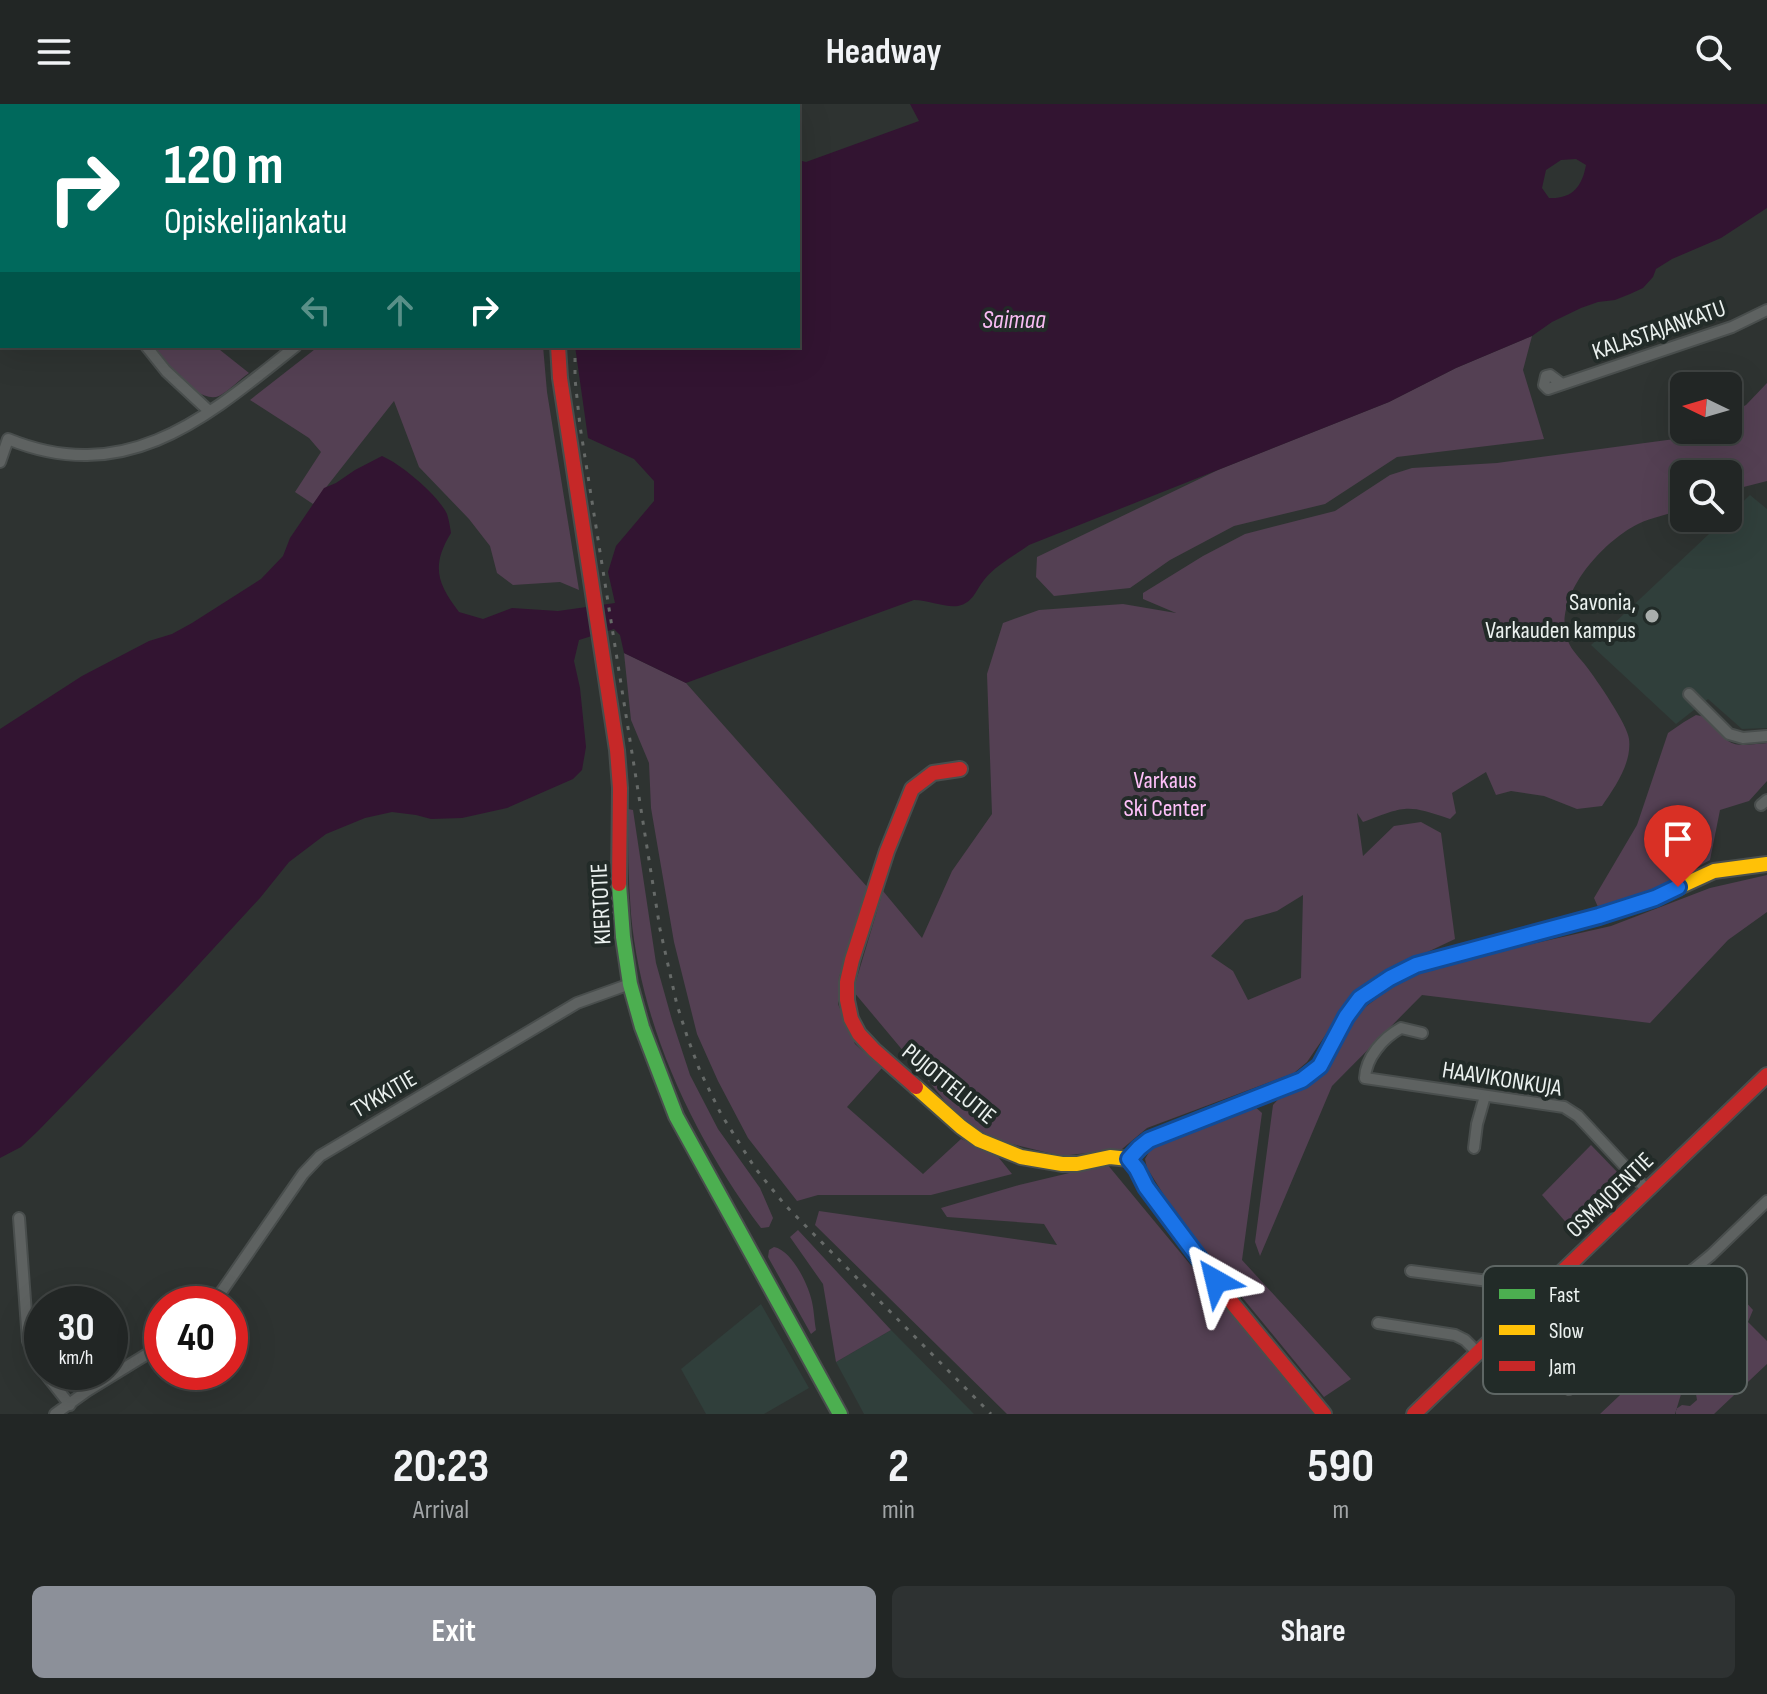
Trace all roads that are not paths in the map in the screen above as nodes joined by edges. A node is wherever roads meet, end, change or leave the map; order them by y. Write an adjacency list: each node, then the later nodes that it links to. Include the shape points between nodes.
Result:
1 (1767, 310): 5 (street, KALASTAJANKATU, via 1732,327)
2 (148, 348): 6 (street)
3 (293, 348): 6 (street)
4 (558, 348): 12 (street, KIERTOTIE, via 617,750 619,891)
5 (1562, 384)
6 (209, 411): 7 (street, via 160,440 109,453 53,453 8,439)
7 (0, 462)
8 (1689, 694): 9 (street, via 1729,734)
9 (1767, 736)
10 (960, 769): 17 (street, PUJOTTELUTIE, via 933,773 912,789 852,960 847,982 851,1019 874,1050 979,1140 1021,1157 1062,1164)
11 (1767, 864): 17 (street, via 1714,871 1599,916 1416,965 1360,998 1320,1066 1302,1080 1149,1140)
12 (630, 984): 26 (street, TYKKITIE, via 577,1003 320,1156); 34 (street, KIERTOTIE, via 676,1116)
13 (1422, 1033): 15 (street, HAAVIKONKUJA, via 1401,1028 1393,1032 1369,1059 1365,1078)
14 (1767, 1075): 18 (street, OSMAJOENTIE)
15 (1485, 1096): 16 (street); 18 (street, HAAVIKONKUJA, via 1571,1111)
16 (1474, 1148)
17 (1129, 1159): 35 (street, via 1234,1305)
18 (1647, 1190): 21 (street, OSMAJOENTIE)
19 (1767, 1201): 22 (street)
20 (19, 1218): 25 (street)
21 (1568, 1266)
22 (1701, 1266)
23 (1411, 1271): 24 (street)
24 (1483, 1280)
25 (24, 1286)
26 (226, 1286)
27 (1378, 1323): 29 (street, via 1455,1335)
28 (1483, 1348): 29 (street, OSMAJOENTIE)
29 (1478, 1353): 36 (street, OSMAJOENTIE)
30 (144, 1357): 32 (street)
31 (59, 1390): 32 (street)
32 (70, 1404): 33 (street)
33 (55, 1414)
34 (840, 1414)
35 (1324, 1414)
36 (1414, 1414)

